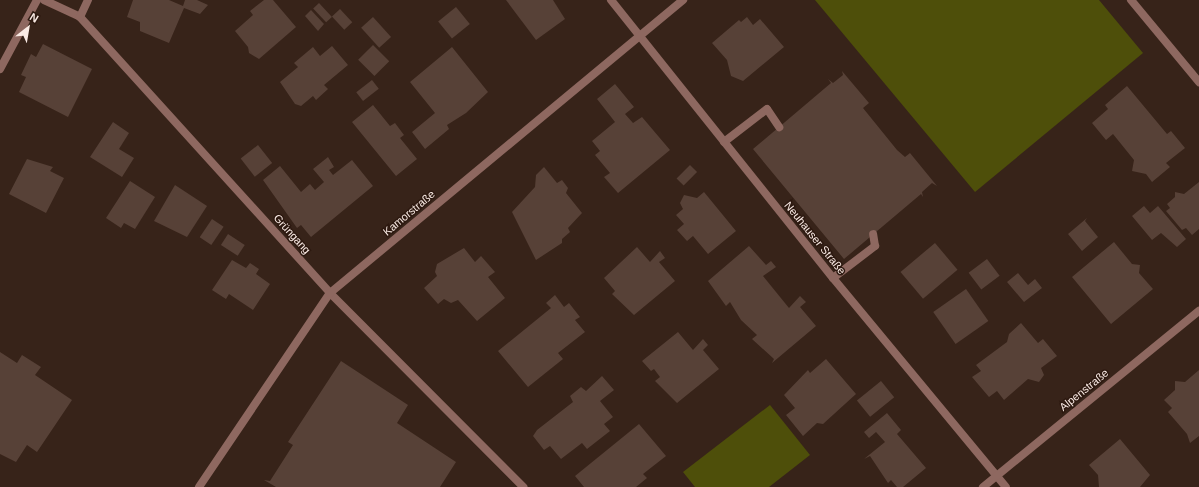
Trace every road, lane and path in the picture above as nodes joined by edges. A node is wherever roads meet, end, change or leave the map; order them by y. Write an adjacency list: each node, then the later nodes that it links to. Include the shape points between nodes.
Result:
1 (37, 0): 9 (street)
2 (44, 0): 7 (street, Grüngang)
3 (88, 0): 7 (street)
4 (611, 0): 8 (street, Neuhauser Straße)
5 (683, 0): 8 (street, Kamorstraße)
6 (1131, 0): 10 (street)
7 (80, 17): 15 (street, Grüngang)
8 (639, 37): 12 (street, Neuhauser Straße); 15 (street, Kamorstraße)
9 (0, 69)
10 (1199, 82)
11 (779, 127): 12 (street, via 767,110)
12 (724, 142): 14 (street, Neuhauser Straße)
13 (873, 234): 14 (street, via 875,246)
14 (833, 278): 17 (street, Neuhauser Straße)
15 (330, 293): 18 (street, Kamorstraße); 19 (street, Grüngang)
16 (1199, 310): 17 (street, Alpenstraße)
17 (997, 476): 20 (street, Alpenstraße); 21 (street, Neuhauser Straße)
18 (199, 487)
19 (523, 487)
20 (983, 487)
21 (1006, 487)

